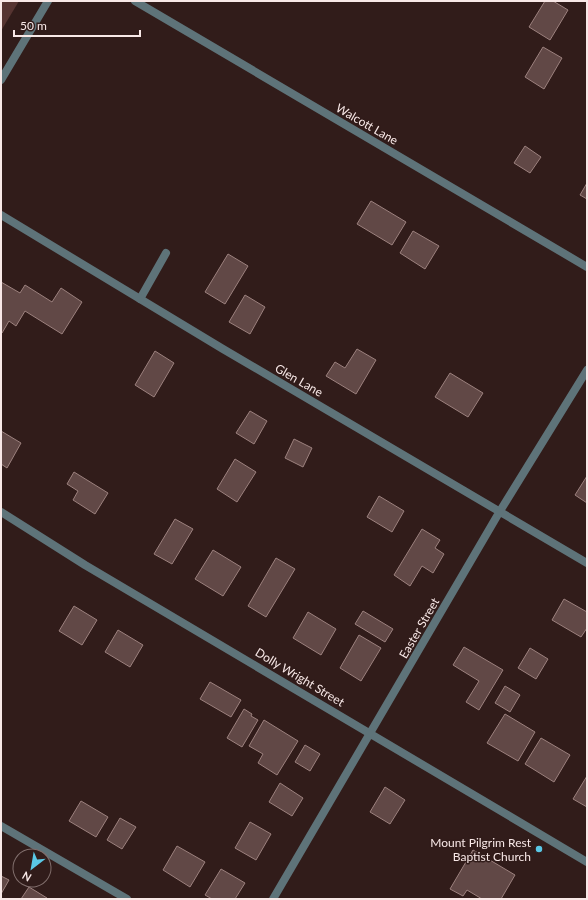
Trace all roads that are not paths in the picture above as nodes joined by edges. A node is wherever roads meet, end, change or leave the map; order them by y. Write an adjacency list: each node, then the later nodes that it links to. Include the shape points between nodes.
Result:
1 (48, 1): 3 (street)
2 (135, 1): 6 (street, Walcott Lane)
3 (1, 80)
4 (1, 215): 7 (street, Glen Lane)
5 (166, 253): 7 (street)
6 (587, 267)
7 (140, 299): 10 (street, Glen Lane)
8 (587, 370): 10 (street, Easter Street)
9 (1, 512): 12 (street, Dolly Wright Street, via 92,569)
10 (500, 512): 11 (street, Glen Lane); 12 (street, Easter Street)
11 (587, 563)
12 (371, 733): 14 (street, Dolly Wright Street); 16 (street, Easter Street)
13 (1, 826): 15 (street)
14 (587, 862)
15 (128, 899)
16 (273, 899)

